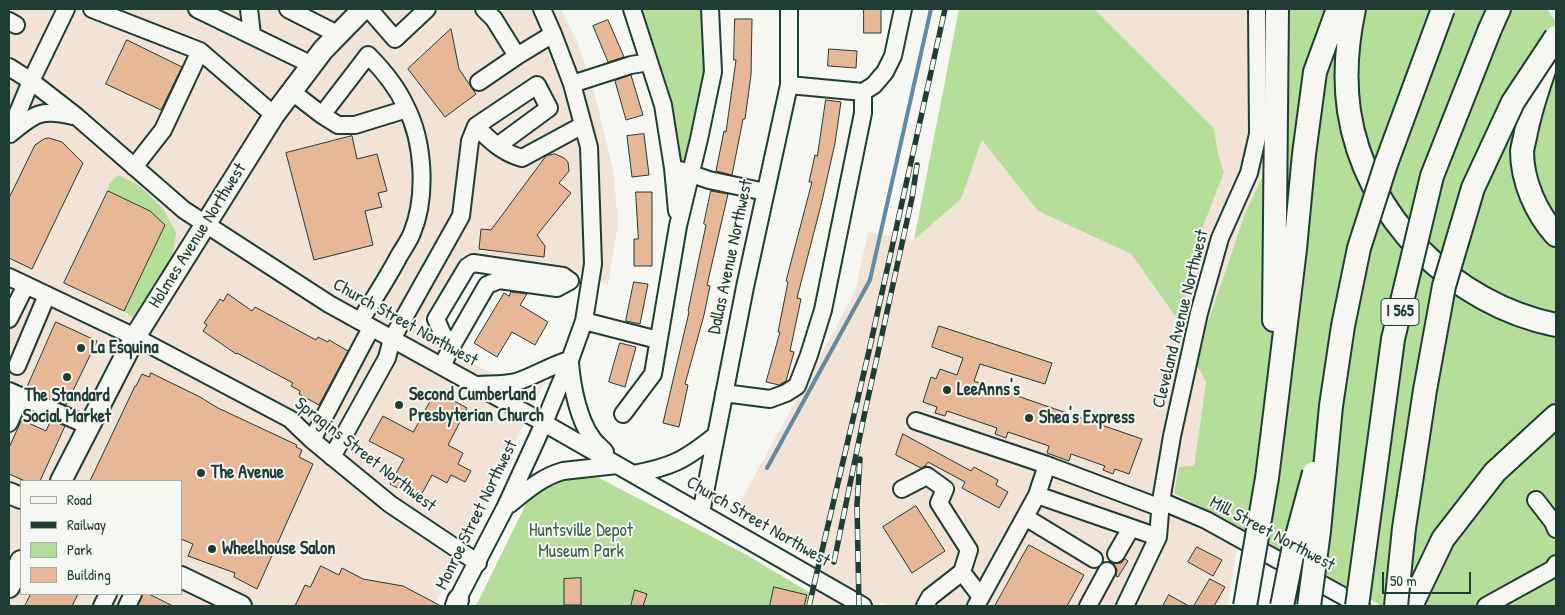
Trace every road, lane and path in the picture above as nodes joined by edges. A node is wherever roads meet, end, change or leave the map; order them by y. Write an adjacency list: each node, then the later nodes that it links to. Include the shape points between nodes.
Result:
1 (66, 9): 30 (street)
2 (92, 9): 25 (street)
3 (197, 9): 23 (street)
4 (249, 9): 23 (street)
5 (288, 9): 21 (street)
6 (363, 9): 21 (main road, Holmes Avenue Northwest)
7 (369, 9): 8 (street, via 395,39)
8 (427, 9)
9 (484, 9): 26 (street, via 494,19)
10 (542, 9): 22 (street, Monroe Street Northwest)
11 (632, 9): 27 (street)
12 (710, 9): 46 (street, via 713,72)
13 (789, 9): 33 (street, Dallas Avenue Northwest)
14 (903, 9): 35 (street, via 893,56 885,72)
15 (1257, 9): 90 (street, Cleveland Avenue Northwest, via 1258,134 1249,173 1220,238 1199,313)
16 (1277, 9): 79 (highway)
17 (1338, 9): 79 (highway, via 1315,72)
18 (1354, 9): 61 (highway, bridge, via 1348,54 1349,111 1362,157 1391,214 1422,253 1467,289 1504,309)
19 (1443, 9): 72 (highway, bridge, via 1359,248)
20 (1498, 9): 116 (highway, I 565, bridge, via 1432,176 1393,339)
21 (339, 34): 28 (main road, Holmes Avenue Northwest)
22 (553, 34): 26 (street); 32 (street, Monroe Street Northwest)
23 (252, 35): 28 (street)
24 (1556, 37): 50 (highway, bridge, via 1531,107 1522,150 1530,192 1544,220); 118 (highway, bridge, via 1513,102 1473,188 1444,286 1417,439)
25 (200, 51): 37 (street); 44 (street, via 163,130)
26 (516, 56): 31 (street)
27 (649, 62): 32 (street); 45 (street, via 662,105)
28 (312, 65): 34 (main road, Holmes Avenue Northwest)
29 (9, 67): 30 (street, Church Street Northwest)
30 (31, 81): 39 (street, Church Street Northwest); 42 (street)
31 (479, 82)
32 (572, 84): 40 (street, Monroe Street Northwest)
33 (789, 85): 35 (street); 47 (street, Dallas Avenue Northwest)
34 (292, 91): 37 (main road, Holmes Avenue Northwest); 38 (street)
35 (863, 92): 71 (street, via 863,114 823,310 797,386 770,399)
36 (407, 109): 38 (street, via 355,125 338,125); 38 (street, via 398,91 368,55); 60 (street, via 418,151 421,197 412,233)
37 (274, 115): 48 (main road, Holmes Avenue Northwest)
38 (322, 115)
39 (76, 116): 42 (street, via 55,111 32,116); 44 (street, Church Street Northwest)
40 (583, 125): 43 (street, via 522,158); 54 (street, Monroe Street Northwest, via 588,147 593,264)
41 (476, 126): 43 (street); 43 (street, via 537,85 549,108); 63 (street, via 470,141 461,216)
42 (9, 135)
43 (500, 147)
44 (134, 167): 48 (street, Church Street Northwest, via 184,210)
45 (673, 168): 46 (street); 49 (street)
46 (691, 173): 47 (street); 49 (street)
47 (765, 192): 71 (street, Dallas Avenue Northwest)
48 (206, 224): 60 (street, Church Street Northwest); 62 (main road, Holmes Avenue Northwest)
49 (678, 226): 64 (street)
50 (1556, 235)
51 (492, 265): 53 (street, via 563,276); 55 (street); 65 (street, via 472,263 467,266 436,319 443,335)
52 (9, 277): 56 (street, Spragins Street Northwest)
53 (570, 281): 54 (street); 55 (street, via 557,288 499,280)
54 (590, 284): 59 (street, Monroe Street Northwest)
55 (487, 285): 65 (street)
56 (26, 286): 57 (street, Spragins Street Northwest); 58 (street)
57 (47, 295): 62 (street, Spragins Street Northwest); 67 (street)
58 (9, 317)
59 (584, 321): 64 (street); 66 (street, Monroe Street Northwest)
60 (365, 324): 63 (street, Church Street Northwest); 81 (street)
61 (1556, 325)
62 (135, 337): 78 (main road, Holmes Avenue Northwest); 81 (street, Spragins Street Northwest, via 290,418)
63 (392, 339): 68 (street, Church Street Northwest); 82 (street, via 387,358)
64 (658, 340): 73 (street, via 653,374)
65 (453, 344): 68 (street)
66 (570, 360): 69 (street, via 515,382); 77 (street, Monroe Street Northwest); 83 (street, via 572,387 580,413 591,437)
67 (17, 366)
68 (442, 366): 69 (street, Church Street Northwest)
69 (475, 385): 77 (street, Church Street Northwest)
70 (15, 393): 76 (street); 78 (street)
71 (724, 393): 80 (street, Dallas Avenue Northwest)
72 (1331, 406): 114 (highway, bridge); 115 (highway, bridge)
73 (623, 414)
74 (1556, 416): 119 (highway, via 1495,472 1443,539)
75 (916, 421): 84 (street, Mill Street Northwest)
76 (9, 423)
77 (544, 423): 83 (street, Church Street Northwest); 91 (street, Monroe Street Northwest)
78 (89, 426): 86 (main road, Holmes Avenue Northwest)
79 (1273, 430): 113 (highway, bridge)
80 (716, 435): 85 (street, via 683,460); 92 (street, Dallas Avenue Northwest)
81 (312, 440): 82 (street, Spragins Street Northwest)
82 (332, 457): 100 (street, Spragins Street Northwest, via 390,504)
83 (617, 465): 85 (street, Church Street Northwest); 91 (street, via 554,473)
84 (1047, 465): 88 (street); 90 (street, Mill Street Northwest)
85 (633, 474): 92 (street, Church Street Northwest)
86 (62, 480)
87 (902, 489): 103 (street, via 927,476 945,489 939,503 968,550)
88 (1037, 495): 93 (street); 94 (street)
89 (1536, 500): 95 (street)
90 (1161, 504): 96 (street, Cleveland Avenue Northwest); 117 (street, Mill Street Northwest, via 1206,520)
91 (506, 506): 100 (street, Monroe Street Northwest)
92 (701, 513): 109 (street, Church Street Northwest)
93 (1025, 517): 98 (street); 106 (street)
94 (1131, 528): 96 (street); 97 (street)
95 (1556, 529)
96 (1158, 537): 112 (street, Cleveland Avenue Northwest)
97 (1116, 554)
98 (1094, 559)
99 (20, 563): 105 (main road)
100 (478, 563): 107 (street, Monroe Street Northwest)
101 (1556, 564): 120 (street, via 1553,569)
102 (1107, 571): 111 (street)
103 (962, 572): 106 (street); 110 (street, via 930,596)
104 (182, 577): 108 (main road)
105 (9, 587)
106 (979, 602)
107 (456, 604)
108 (241, 606)
109 (863, 606)
110 (925, 606)
111 (1088, 606)
112 (1125, 606)
113 (1246, 606)
114 (1282, 606)
115 (1309, 606)
116 (1357, 606)
117 (1362, 606)
118 (1396, 606)
119 (1411, 606)
120 (1486, 606)

